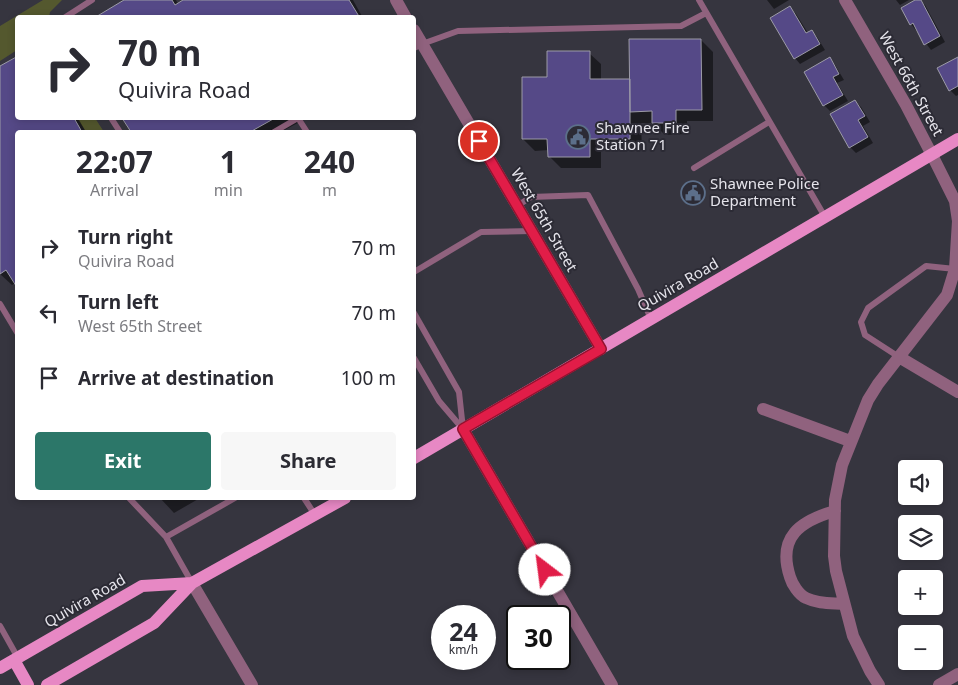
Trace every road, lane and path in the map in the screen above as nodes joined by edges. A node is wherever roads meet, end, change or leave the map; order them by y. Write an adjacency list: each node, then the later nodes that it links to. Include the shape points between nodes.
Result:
1 (92, 0): 6 (lane)
2 (396, 0): 7 (street)
3 (699, 0): 5 (lane)
4 (845, 0): 13 (street, West 66th Street)
5 (706, 13): 8 (lane, via 681,26 458,31); 10 (lane)
6 (69, 15)
7 (404, 15)
8 (418, 46): 15 (street, West 65th Street)
9 (295, 120): 11 (lane)
10 (769, 122): 14 (lane); 16 (lane)
11 (277, 130)
12 (958, 139): 13 (main road, Quivira Road)
13 (932, 154): 16 (main road, Quivira Road); 18 (street, West 66th Street, via 955,201)
14 (694, 168)
15 (517, 206): 17 (street, West 65th Street); 23 (lane, via 531,197 588,195)
16 (825, 217): 23 (main road, Quivira Road)
17 (532, 231): 20 (lane, via 481,232); 25 (street, West 65th Street)
18 (957, 243): 19 (street, West 66th Street)
19 (955, 269): 26 (street, West 66th Street, via 947,295); 26 (lane, via 926,266 868,308 861,322 865,335)
20 (416, 271)
21 (0, 304): 24 (lane)
22 (416, 317): 30 (lane, via 459,392)
23 (651, 319): 25 (main road, Quivira Road)
24 (15, 329)
25 (601, 349): 30 (main road, Quivira Road)
26 (899, 357): 28 (street); 31 (street, West 66th Street, via 868,400)
27 (416, 361): 30 (lane, via 439,401)
28 (958, 392)
29 (763, 409): 31 (street)
30 (463, 429): 32 (main road, Quivira Road); 49 (street)
31 (850, 441): 37 (street, West 66th Street, via 842,465)
32 (416, 457)
33 (131, 500): 39 (lane)
34 (231, 500): 39 (lane)
35 (305, 500): 38 (lane)
36 (341, 500): 38 (main road, Quivira Road)
37 (835, 511): 41 (street, West 66th Street, via 834,556); 41 (street, via 816,516 796,529 786,546 785,563 791,581 804,597 821,603)
38 (315, 515): 40 (main road, Quivira Road)
39 (166, 537): 40 (lane)
40 (192, 583): 43 (main road, Quivira Road, via 142,586); 47 (main road, Quivira Road, via 154,622); 48 (street)
41 (844, 604): 50 (street, West 66th Street, via 853,636)
42 (0, 626): 43 (lane)
43 (16, 659): 44 (main road, Quivira Road); 46 (main road)
44 (0, 668)
45 (958, 674): 51 (street)
46 (28, 685)
47 (47, 685)
48 (252, 685)
49 (612, 685)
50 (879, 685)
51 (938, 685)

